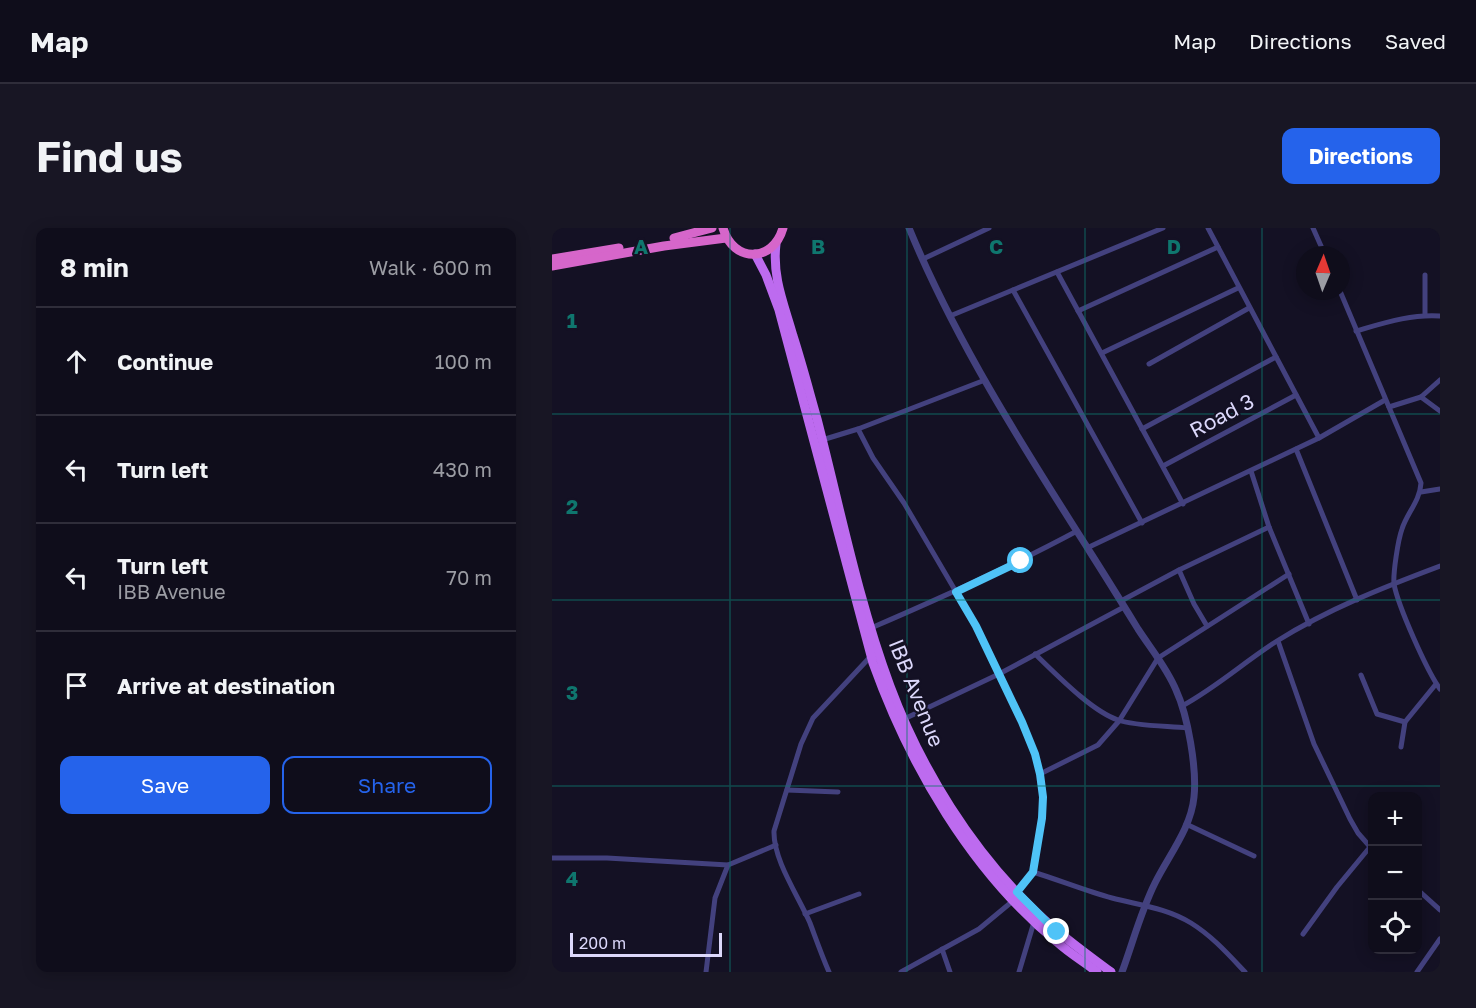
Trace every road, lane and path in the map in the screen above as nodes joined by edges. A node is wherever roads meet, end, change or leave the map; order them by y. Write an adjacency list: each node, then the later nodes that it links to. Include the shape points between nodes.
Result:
1 (712, 228): 14 (highway, via 693,235)
2 (723, 228): 9 (highway)
3 (783, 228): 10 (highway)
4 (909, 228): 15 (street)
5 (989, 228): 15 (street)
6 (1163, 228): 17 (street)
7 (1208, 228): 12 (street)
8 (1313, 228): 11 (street)
9 (726, 238): 13 (highway, via 733,247); 16 (highway)
10 (776, 244): 13 (highway); 41 (main road, IBB Avenue, via 774,272)
11 (1321, 246)
12 (1218, 247): 19 (street); 23 (street)
13 (755, 254): 64 (main road, via 778,310)
14 (552, 259)
15 (923, 260): 25 (street)
16 (552, 266)
17 (1057, 272): 20 (street); 23 (street)
18 (1425, 275): 24 (street)
19 (1238, 288): 22 (street); 28 (street)
20 (1013, 290): 25 (street); 48 (street)
21 (1344, 300): 27 (street)
22 (1249, 308): 29 (street); 30 (street)
23 (1078, 310): 28 (street)
24 (1425, 315): 26 (street); 27 (street)
25 (950, 316): 31 (street)
26 (1440, 316)
27 (1356, 331): 35 (street)
28 (1101, 353): 39 (street)
29 (1276, 357): 33 (street); 39 (street)
30 (1149, 364)
31 (985, 380): 38 (street); 50 (street)
32 (1440, 380): 34 (street)
33 (1296, 395): 40 (street); 43 (street, Road 3)
34 (1421, 397): 36 (street); 37 (street)
35 (1385, 400): 36 (street); 40 (street)
36 (1389, 407): 46 (street, via 1419,474)
37 (1440, 411)
38 (858, 429): 41 (street); 56 (street)
39 (1142, 429): 43 (street)
40 (1319, 438): 42 (street)
41 (822, 440): 61 (main road, IBB Avenue)
42 (1296, 449): 44 (street); 57 (street)
43 (1163, 466): 47 (street)
44 (1251, 471): 47 (street); 49 (street)
45 (1440, 489): 46 (street)
46 (1421, 492): 55 (street, via 1402,526)
47 (1183, 504): 48 (street)
48 (1142, 523): 51 (street)
49 (1269, 527): 53 (street); 54 (street)
50 (1077, 531): 51 (street); 56 (street)
51 (1088, 548): 58 (street)
52 (1440, 566): 55 (street)
53 (1179, 570): 58 (street); 60 (street)
54 (1289, 574): 59 (street); 60 (street)
55 (1394, 583): 57 (street); 68 (street, via 1404,615)
56 (956, 592): 61 (street); 66 (street)
57 (1357, 600): 59 (street)
58 (1123, 604): 63 (street); 65 (street)
59 (1309, 624): 62 (street)
60 (1207, 626): 65 (street)
61 (871, 628): 70 (main road, IBB Avenue)
62 (1278, 641): 69 (street, via 1211,690); 80 (street, via 1314,744 1350,819)
63 (1035, 654): 66 (street); 71 (street, via 1071,688)
64 (871, 656): 76 (street, via 813,718); 88 (main road, via 893,717 926,782 972,849)
65 (1158, 658): 69 (street); 71 (street)
66 (999, 674): 70 (street); 75 (street, via 1022,722)
67 (1361, 675): 72 (street, via 1377,714)
68 (1438, 686): 72 (street)
69 (1182, 706): 73 (street)
70 (904, 719): 88 (main road, IBB Avenue, via 925,764 958,817)
71 (1119, 721): 73 (street); 75 (street, via 1098,744)
72 (1405, 722): 74 (street)
73 (1187, 728): 78 (street, via 1195,790)
74 (1401, 747)
75 (1040, 774): 85 (street, via 1042,818)
76 (786, 790): 77 (street); 79 (street, via 774,831)
77 (838, 792)
78 (1186, 824): 82 (street); 89 (street)
79 (776, 845): 84 (street); 91 (street)
80 (1369, 846)
81 (1368, 851): 93 (street)
82 (1254, 856)
83 (552, 858): 84 (street)
84 (728, 865): 96 (street, via 715,898)
85 (1033, 872): 88 (street); 89 (street)
86 (859, 894): 91 (street)
87 (1422, 894): 90 (street)
88 (1016, 896): 92 (main road); 95 (street, via 979,929); 102 (main road, IBB Avenue)
89 (1146, 905): 103 (street); 104 (street, via 1189,921)
90 (1440, 910)
91 (806, 914): 97 (street)
92 (1034, 921): 100 (street); 101 (main road)
93 (1303, 934)
94 (1440, 939): 105 (street)
95 (942, 949): 98 (street); 99 (street)
96 (706, 972)
97 (829, 972)
98 (901, 972)
99 (950, 972)
100 (1019, 972)
101 (1097, 972)
102 (1111, 972)
103 (1122, 972)
104 (1245, 972)
105 (1417, 972)

